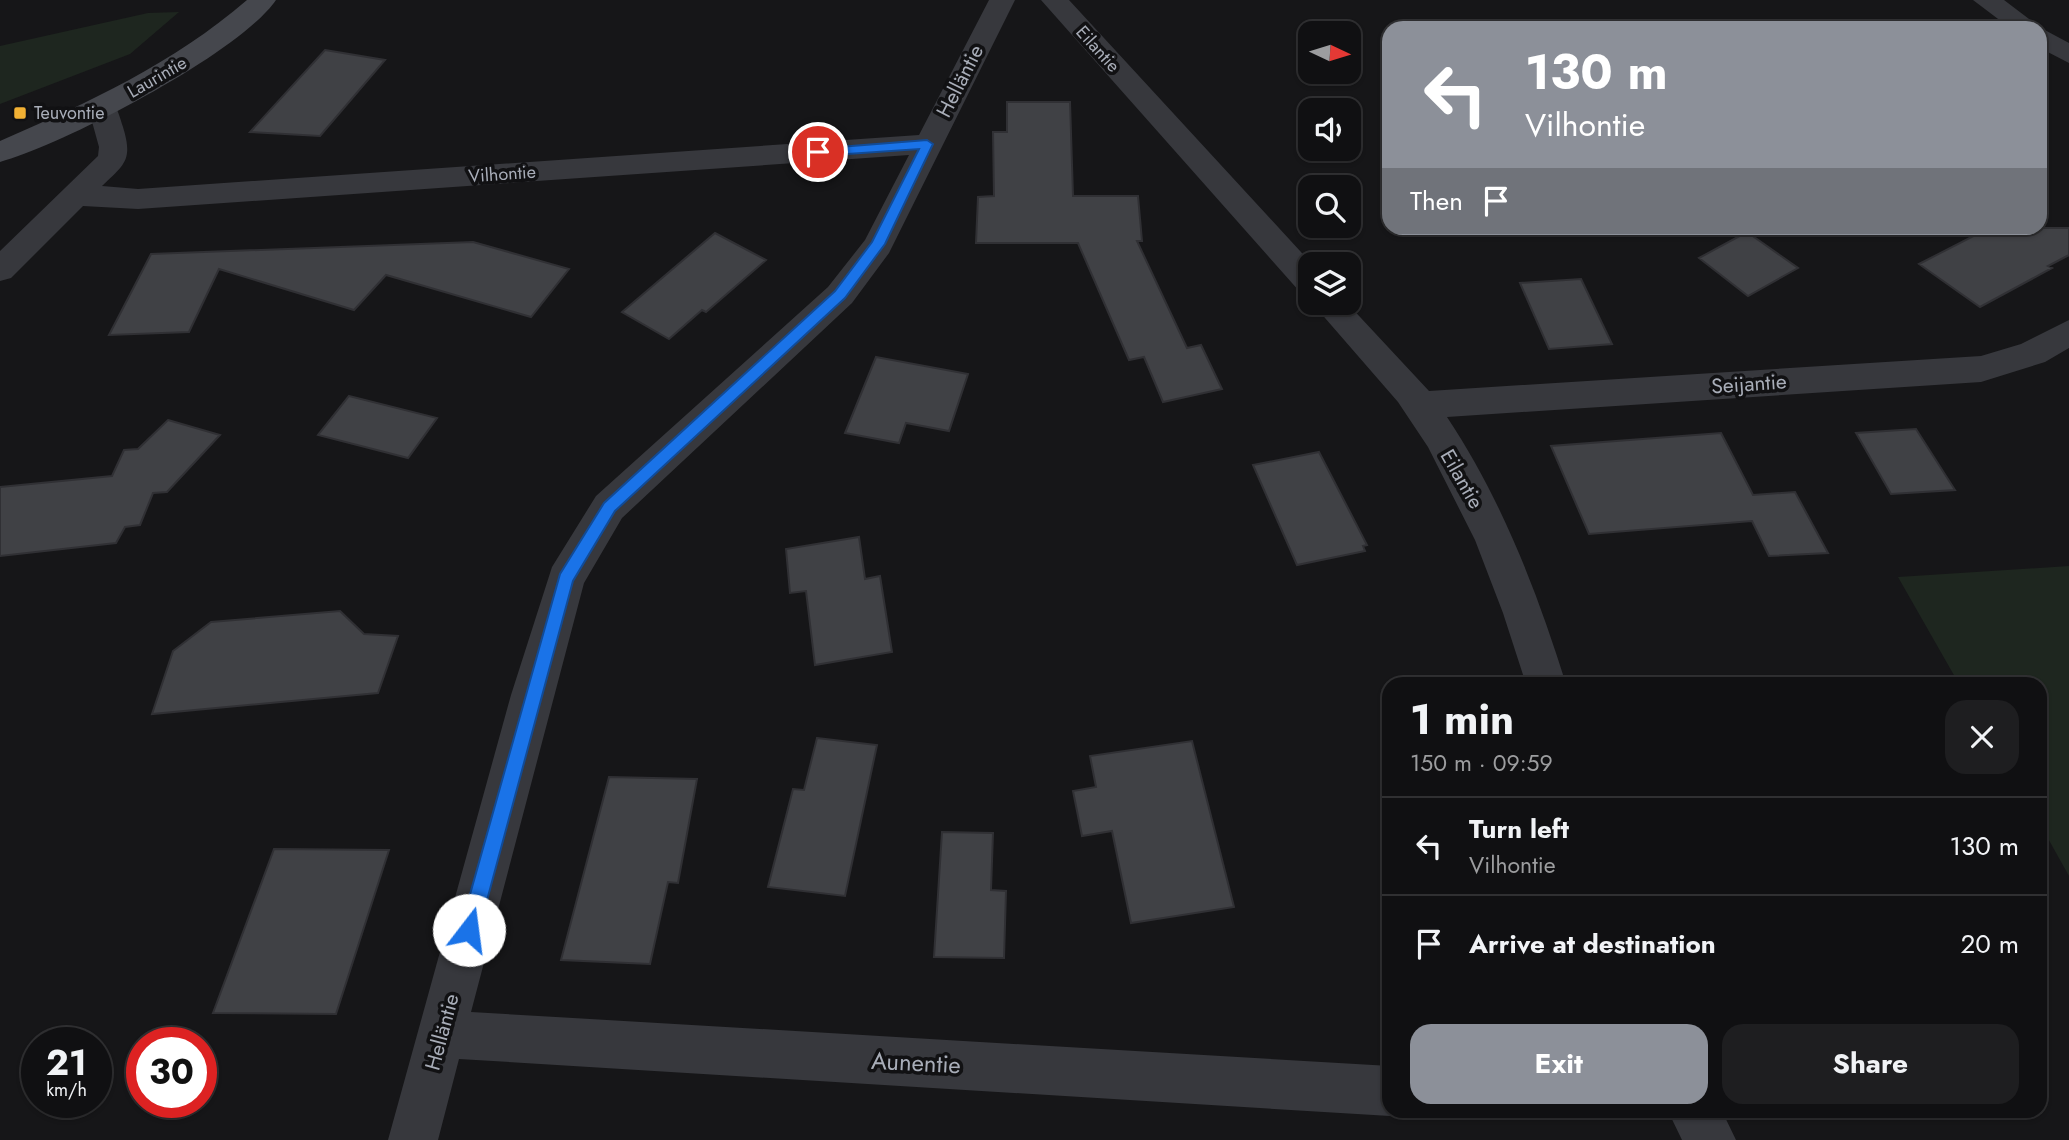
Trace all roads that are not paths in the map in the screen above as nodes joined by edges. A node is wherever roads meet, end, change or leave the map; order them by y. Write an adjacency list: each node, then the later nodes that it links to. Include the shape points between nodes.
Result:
1 (263, 0): 8 (street, Laurintie, via 229,32 156,80)
2 (1002, 0): 9 (street, Helläntie)
3 (1054, 0): 13 (street, Eilantie)
4 (1986, 0): 5 (street)
5 (2018, 21)
6 (2047, 41): 7 (street)
7 (2069, 55)
8 (102, 107): 10 (street, Laurintie); 11 (street, via 114,147 112,159)
9 (927, 144): 11 (street, Vilhontie, via 138,199); 18 (street, Helläntie, via 878,244 840,295 610,507 566,579)
10 (0, 152)
11 (76, 195): 12 (street)
12 (0, 270)
13 (1298, 270)
14 (1339, 315): 16 (street, Eilantie)
15 (2069, 332): 16 (street, Seijantie, via 2033,353 1980,369)
16 (1420, 405): 17 (street, Eilantie, via 1485,518)
17 (1544, 677)
18 (442, 1034): 19 (street, Aunentie); 21 (street, Helläntie)
19 (1382, 1091)
20 (1697, 1118): 22 (street)
21 (413, 1140)
22 (1711, 1140)

